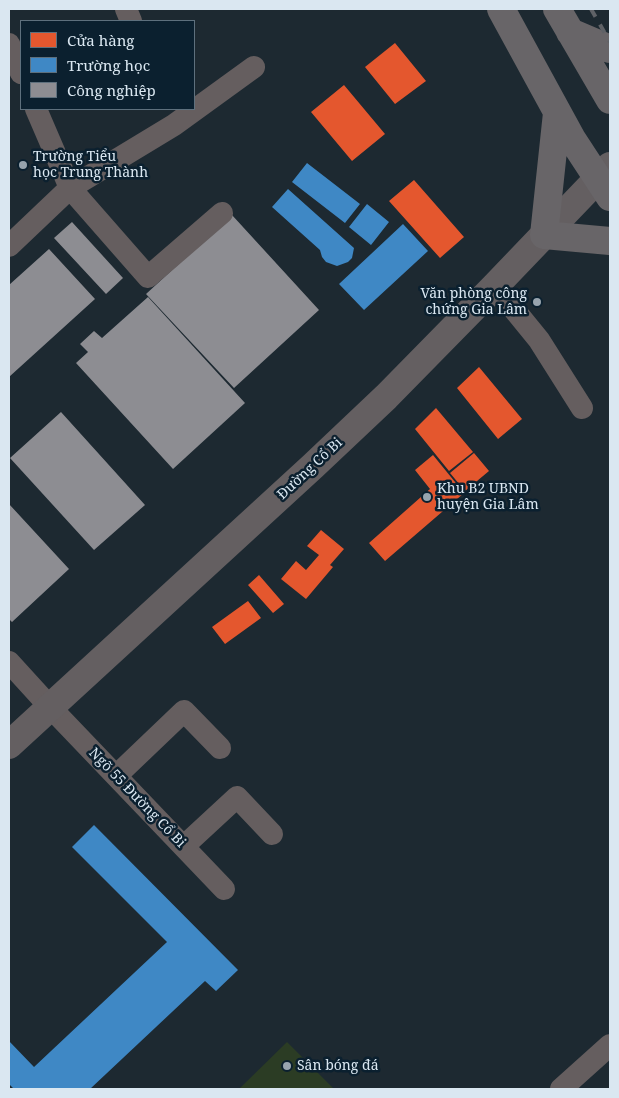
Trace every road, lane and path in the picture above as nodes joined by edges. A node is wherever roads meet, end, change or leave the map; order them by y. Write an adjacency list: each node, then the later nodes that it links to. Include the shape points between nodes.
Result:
1 (501, 9): 12 (highway)
2 (557, 9): 3 (highway)
3 (570, 32): 5 (highway); 8 (highway)
4 (9, 44): 7 (street)
5 (610, 49)
6 (254, 67): 9 (street)
7 (20, 71)
8 (610, 100)
9 (195, 103)
10 (36, 110): 15 (street)
11 (183, 110): 13 (street)
12 (557, 113): 14 (highway); 17 (highway)
13 (171, 117): 15 (street)
14 (606, 180): 17 (main road, Đường Cổ Bi)
15 (70, 188): 16 (street, via 148,277); 19 (street)
16 (222, 213)
17 (544, 234): 18 (highway); 20 (main road, Đường Cổ Bi)
18 (610, 241)
19 (9, 246)
20 (495, 286): 21 (street, via 539,340); 23 (main road, Đường Cổ Bi, via 386,397)
21 (582, 408)
22 (9, 662): 23 (street, Ngõ 55 Đường Cổ Bi)
23 (50, 707): 24 (main road, Đường Cổ Bi); 26 (street, Ngõ 55 Đường Cổ Bi)
24 (9, 745)
25 (220, 748): 26 (street, via 184,711)
26 (116, 776): 28 (street, Ngõ 55 Đường Cổ Bi)
27 (272, 834): 28 (street, via 238,797)
28 (184, 846): 29 (street, Ngõ 55 Đường Cổ Bi)
29 (224, 888)
30 (610, 1045): 31 (street)
31 (561, 1089)

